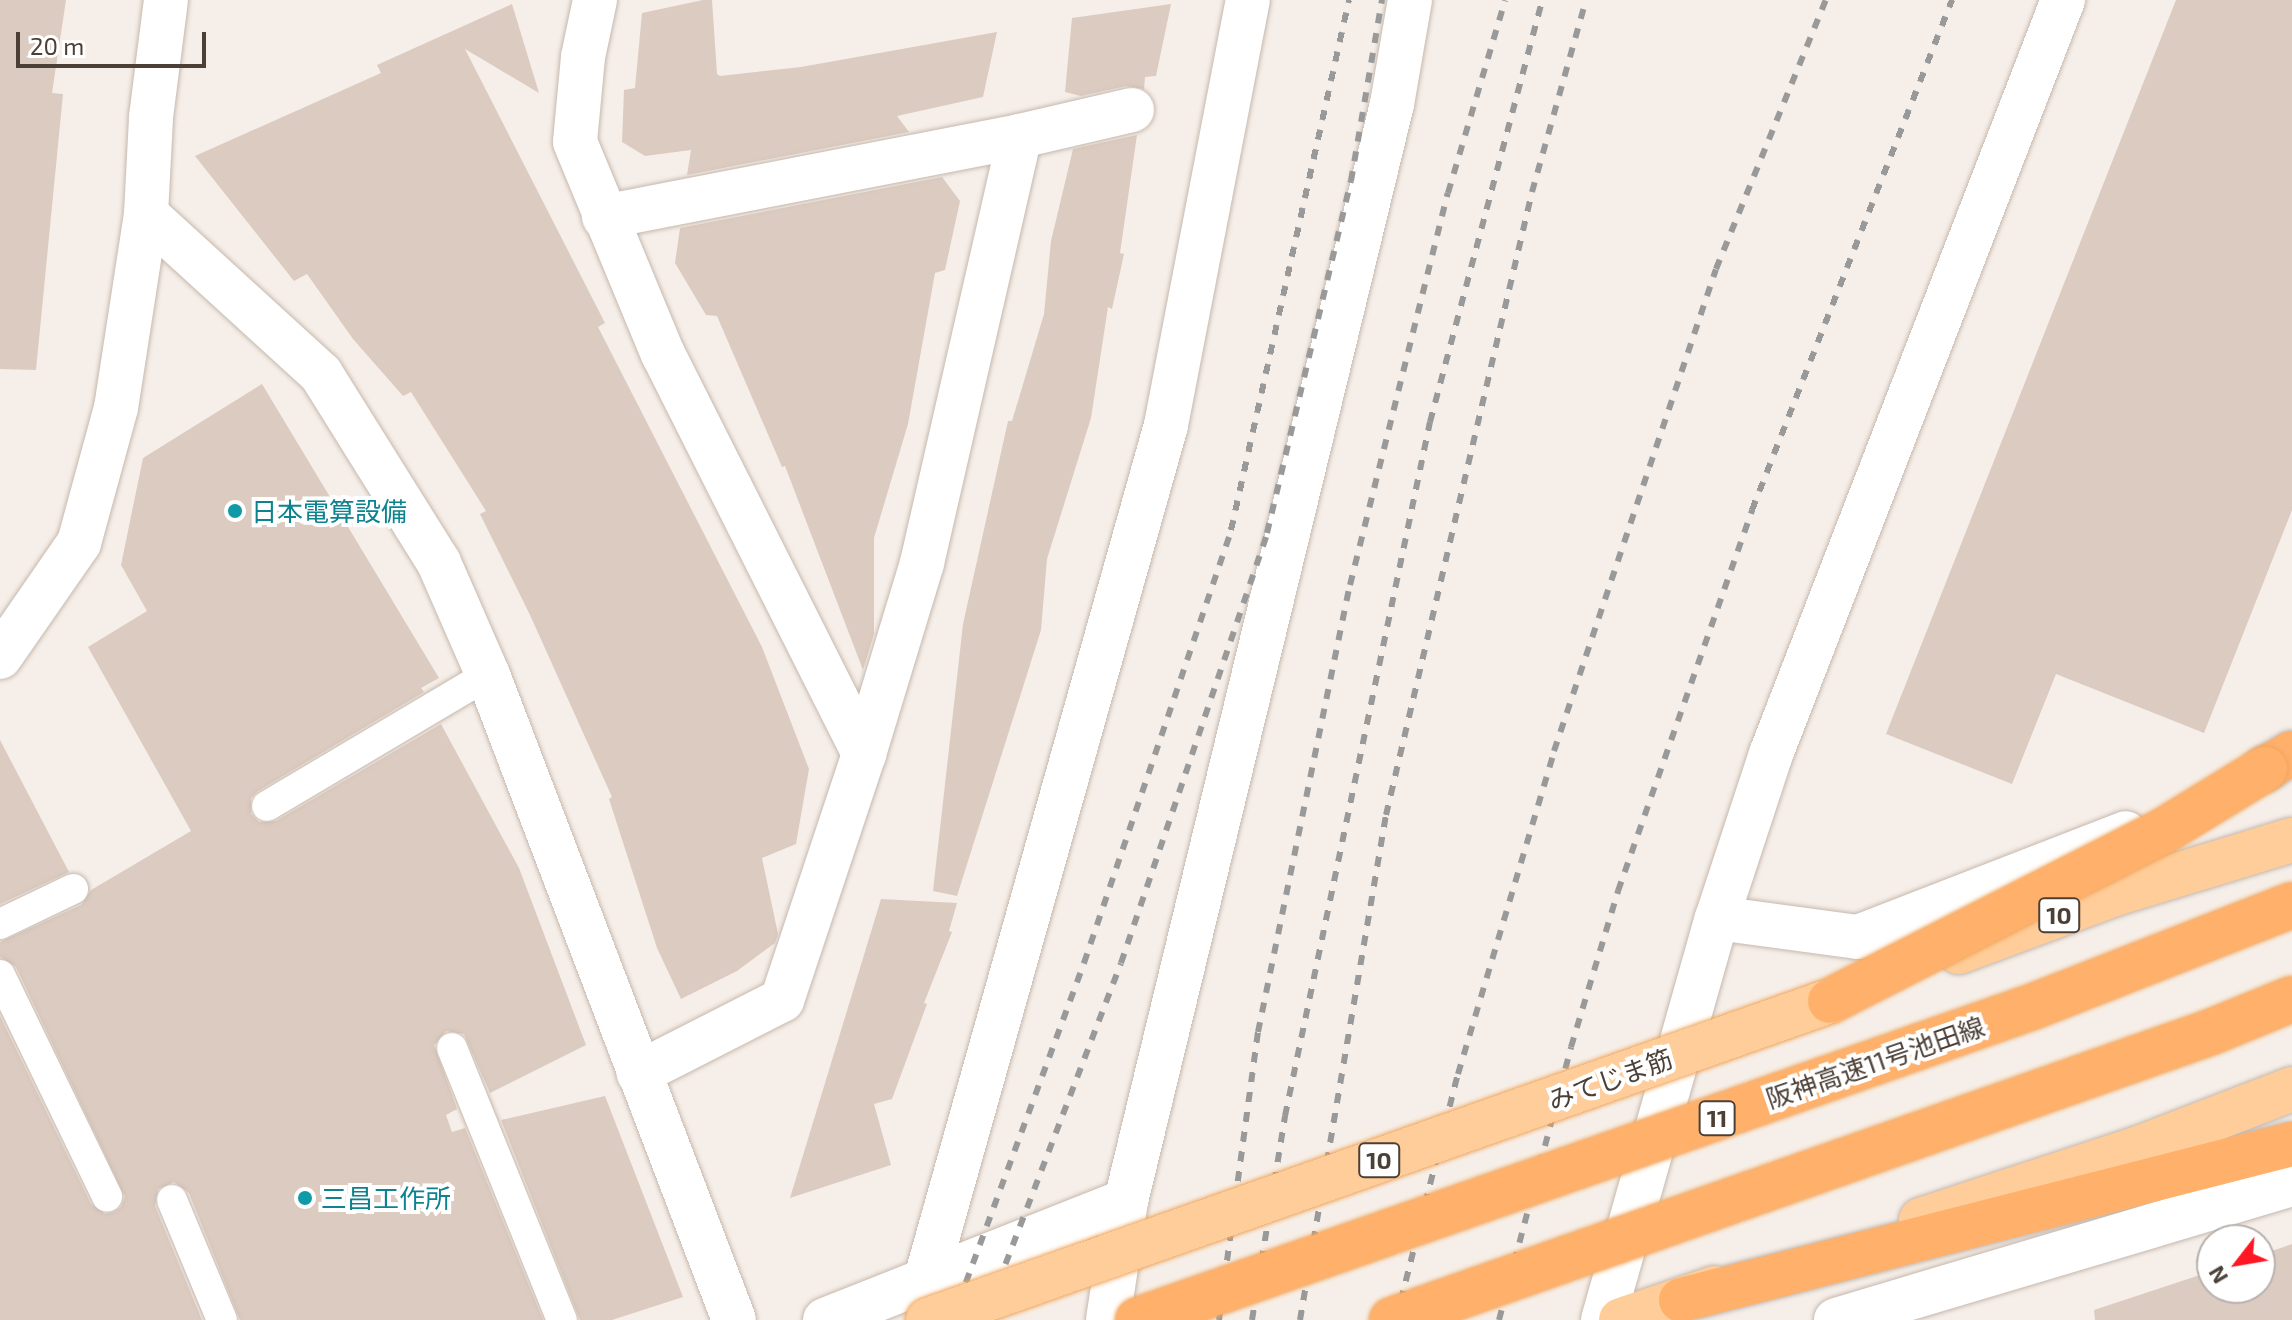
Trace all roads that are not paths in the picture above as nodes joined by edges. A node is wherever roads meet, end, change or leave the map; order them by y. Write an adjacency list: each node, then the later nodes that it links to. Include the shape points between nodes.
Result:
1 (166, 0): 8 (street, via 151,117)
2 (595, 0): 9 (street, via 575,142)
3 (1248, 0): 33 (street, via 1166,425)
4 (1410, 0): 31 (street, via 1388,119)
5 (2063, 0): 19 (street, via 1771,754)
6 (1132, 110): 7 (street)
7 (1020, 136): 9 (street); 13 (street, via 922,563)
8 (146, 214): 10 (street, via 116,408 79,543); 11 (street, via 321,374 439,563)
9 (604, 217): 13 (street, via 663,354)
10 (0, 657)
11 (488, 675): 15 (lane); 25 (street)
12 (2292, 753): 23 (highway, bridge, via 2162,832)
13 (864, 754): 25 (street, via 782,1000)
14 (2292, 768): 19 (street, via 1858,937)
15 (267, 806)
16 (2292, 840): 23 (main road, みてじま筋 / 10, bridge, via 2115,894)
17 (73, 889): 20 (lane)
18 (2292, 905): 39 (highway, 阪神高速11号池田線 / 11, bridge, via 2032,1007)
19 (1717, 918): 41 (street)
20 (0, 924)
21 (0, 975): 29 (lane)
22 (2292, 999): 40 (highway, bridge)
23 (1830, 1001): 33 (main road, みてじま筋 / 10, bridge)
24 (452, 1048): 35 (lane)
25 (639, 1073): 36 (street)
26 (2292, 1089): 32 (main road, via 2139,1148)
27 (2292, 1144): 32 (highway)
28 (2292, 1184): 43 (street)
29 (107, 1196)
30 (172, 1200): 34 (lane)
31 (1126, 1201): 33 (street); 38 (street)
32 (1681, 1300): 42 (main road)
33 (927, 1301): 37 (street)
34 (222, 1320)
35 (562, 1320)
36 (734, 1320)
37 (825, 1320)
38 (1108, 1320)
39 (1138, 1320)
40 (1392, 1320)
41 (1603, 1320)
42 (1621, 1320)
43 (1836, 1320)

